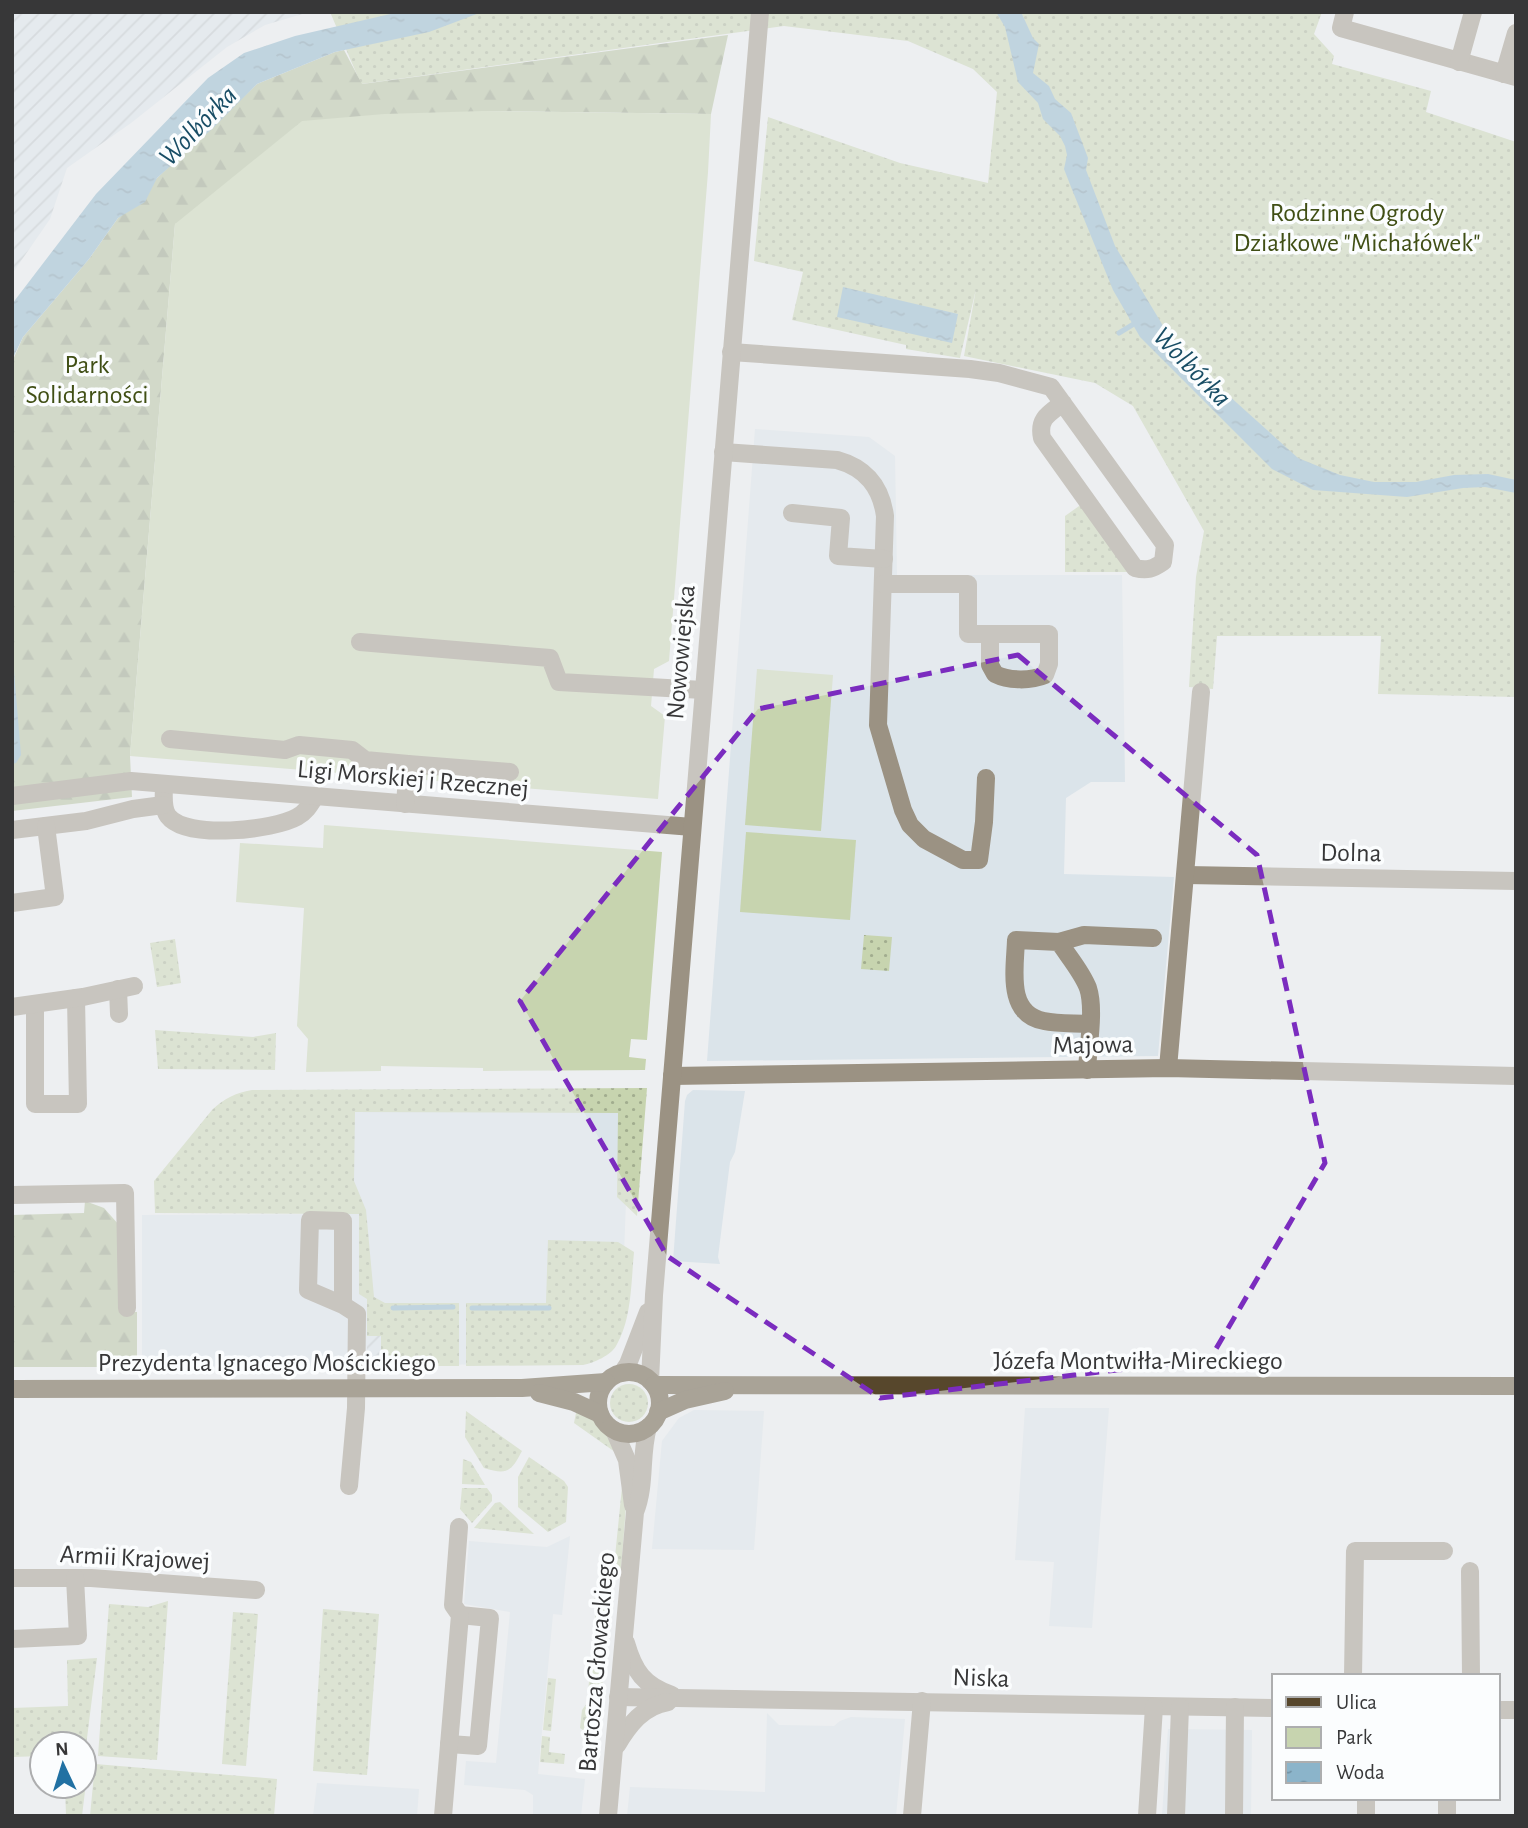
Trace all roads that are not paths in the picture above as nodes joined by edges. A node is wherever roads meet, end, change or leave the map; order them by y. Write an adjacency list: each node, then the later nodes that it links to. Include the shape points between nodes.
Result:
1 (1345, 12): 5 (street, via 1341,28)
2 (1473, 12): 5 (street)
3 (760, 17): 7 (street, Nowowiejska)
4 (1516, 33): 6 (street)
5 (1459, 62): 6 (street)
6 (1510, 76)
7 (731, 352): 8 (street, via 999,373 1051,387); 9 (street, Nowowiejska)
8 (1063, 403): 8 (street, via 1165,545 1163,562 1155,568 1135,568 1042,438 1043,418)
9 (723, 453): 11 (street, via 837,460 863,471 883,500); 15 (street, Nowowiejska)
10 (792, 513): 11 (street, via 841,518 838,556)
11 (884, 559): 12 (street)
12 (883, 584): 13 (street, via 968,584 968,634); 20 (street, via 878,725 910,825 924,839 963,860 979,860)
13 (990, 634)
14 (360, 642): 15 (street, via 550,658 559,682)
15 (703, 690): 27 (street, Nowowiejska)
16 (1201, 692): 29 (street)
17 (170, 740): 18 (street, via 285,750 299,745 352,750 365,760)
18 (408, 764): 19 (street); 24 (street)
19 (510, 772)
20 (986, 778)
21 (164, 785): 22 (street, Ligi Morskiej i Rzecznej, via 131,781); 23 (street, Ligi Morskiej i Rzecznej); 25 (street)
22 (12, 796)
23 (315, 797): 24 (street, Ligi Morskiej i Rzecznej); 25 (street, via 297,817 244,830 185,827 166,815)
24 (405, 804): 27 (street, Ligi Morskiej i Rzecznej)
25 (163, 805): 26 (street)
26 (46, 826): 28 (street); 31 (street, via 55,897)
27 (692, 827): 41 (street, Nowowiejska)
28 (12, 830)
29 (1186, 875): 30 (street, Dolna); 39 (street)
30 (1516, 881)
31 (12, 902)
32 (1153, 938): 33 (street, via 1084,935)
33 (1059, 942): 38 (street, via 1087,986); 38 (street, via 1016,940 1018,1003 1028,1015 1042,1021)
34 (76, 998): 35 (street); 35 (street, via 78,1104 35,1104); 37 (street, via 126,988)
35 (34, 1004): 36 (street)
36 (12, 1007)
37 (119, 1014)
38 (1089, 1024): 40 (street)
39 (1168, 1068): 40 (street, Majowa); 42 (street, Majowa)
40 (1087, 1070): 41 (street, Majowa)
41 (672, 1076): 44 (street, Nowowiejska)
42 (1516, 1076)
43 (12, 1195): 46 (street, via 125,1193)
44 (654, 1295): 47 (street, Nowowiejska, via 628,1364); 48 (street, Nowowiejska)
45 (343, 1306): 45 (street, via 343,1221 310,1220 308,1290); 51 (street, via 357,1314)
46 (127, 1308)
47 (614, 1378): 48 (main road, via 639,1374); 52 (main road, Prezydenta Ignacego Mościckiego); 54 (main road, via 599,1397)
48 (652, 1383): 49 (main road, Józefa Montwiłła-Mireckiego); 55 (main road, via 660,1400)
49 (759, 1386): 50 (main road, Józefa Montwiłła-Mireckiego); 55 (main road, Józefa Montwiłła-Mireckiego, via 685,1400)
50 (1516, 1386)
51 (357, 1388): 52 (main road, Prezydenta Ignacego Mościckiego); 53 (main road, Prezydenta Ignacego Mościckiego); 57 (street)
52 (522, 1388): 54 (main road, Prezydenta Ignacego Mościckiego)
53 (12, 1389)
54 (600, 1414): 56 (main road)
55 (653, 1420): 56 (main road, via 636,1433); 58 (street, Bartosza Głowackiego)
56 (614, 1430): 58 (street, Bartosza Głowackiego, via 626,1460)
57 (349, 1486)
58 (635, 1512): 66 (street, Bartosza Głowackiego)
59 (460, 1527): 65 (street, via 453,1605)
60 (1444, 1551): 68 (street, via 1354,1551)
61 (1470, 1571): 69 (street)
62 (12, 1578): 63 (street, Armii Krajowej)
63 (75, 1578): 64 (street, Armii Krajowej); 67 (street, via 78,1636)
64 (256, 1590)
65 (460, 1615): 77 (street); 77 (street, via 490,1618 478,1746)
66 (624, 1636): 70 (street, Bartosza Głowackiego); 71 (street, Niska, via 636,1672 646,1683)
67 (12, 1639)
68 (1353, 1674)
69 (1471, 1674)
70 (618, 1697): 71 (street, Niska); 78 (street, Bartosza Głowackiego)
71 (685, 1699): 72 (street, Niska); 78 (street, Niska, via 645,1710)
72 (922, 1701): 73 (street, Niska); 81 (street)
73 (1154, 1707): 74 (street, Niska); 82 (street)
74 (1180, 1707): 75 (street, Niska); 83 (street)
75 (1235, 1707): 76 (street, Niska); 84 (street)
76 (1272, 1708)
77 (449, 1744): 79 (street)
78 (614, 1750): 80 (street, Bartosza Głowackiego)
79 (443, 1816)
80 (608, 1816)
81 (912, 1816)
82 (1147, 1816)
83 (1176, 1816)
84 (1234, 1816)

